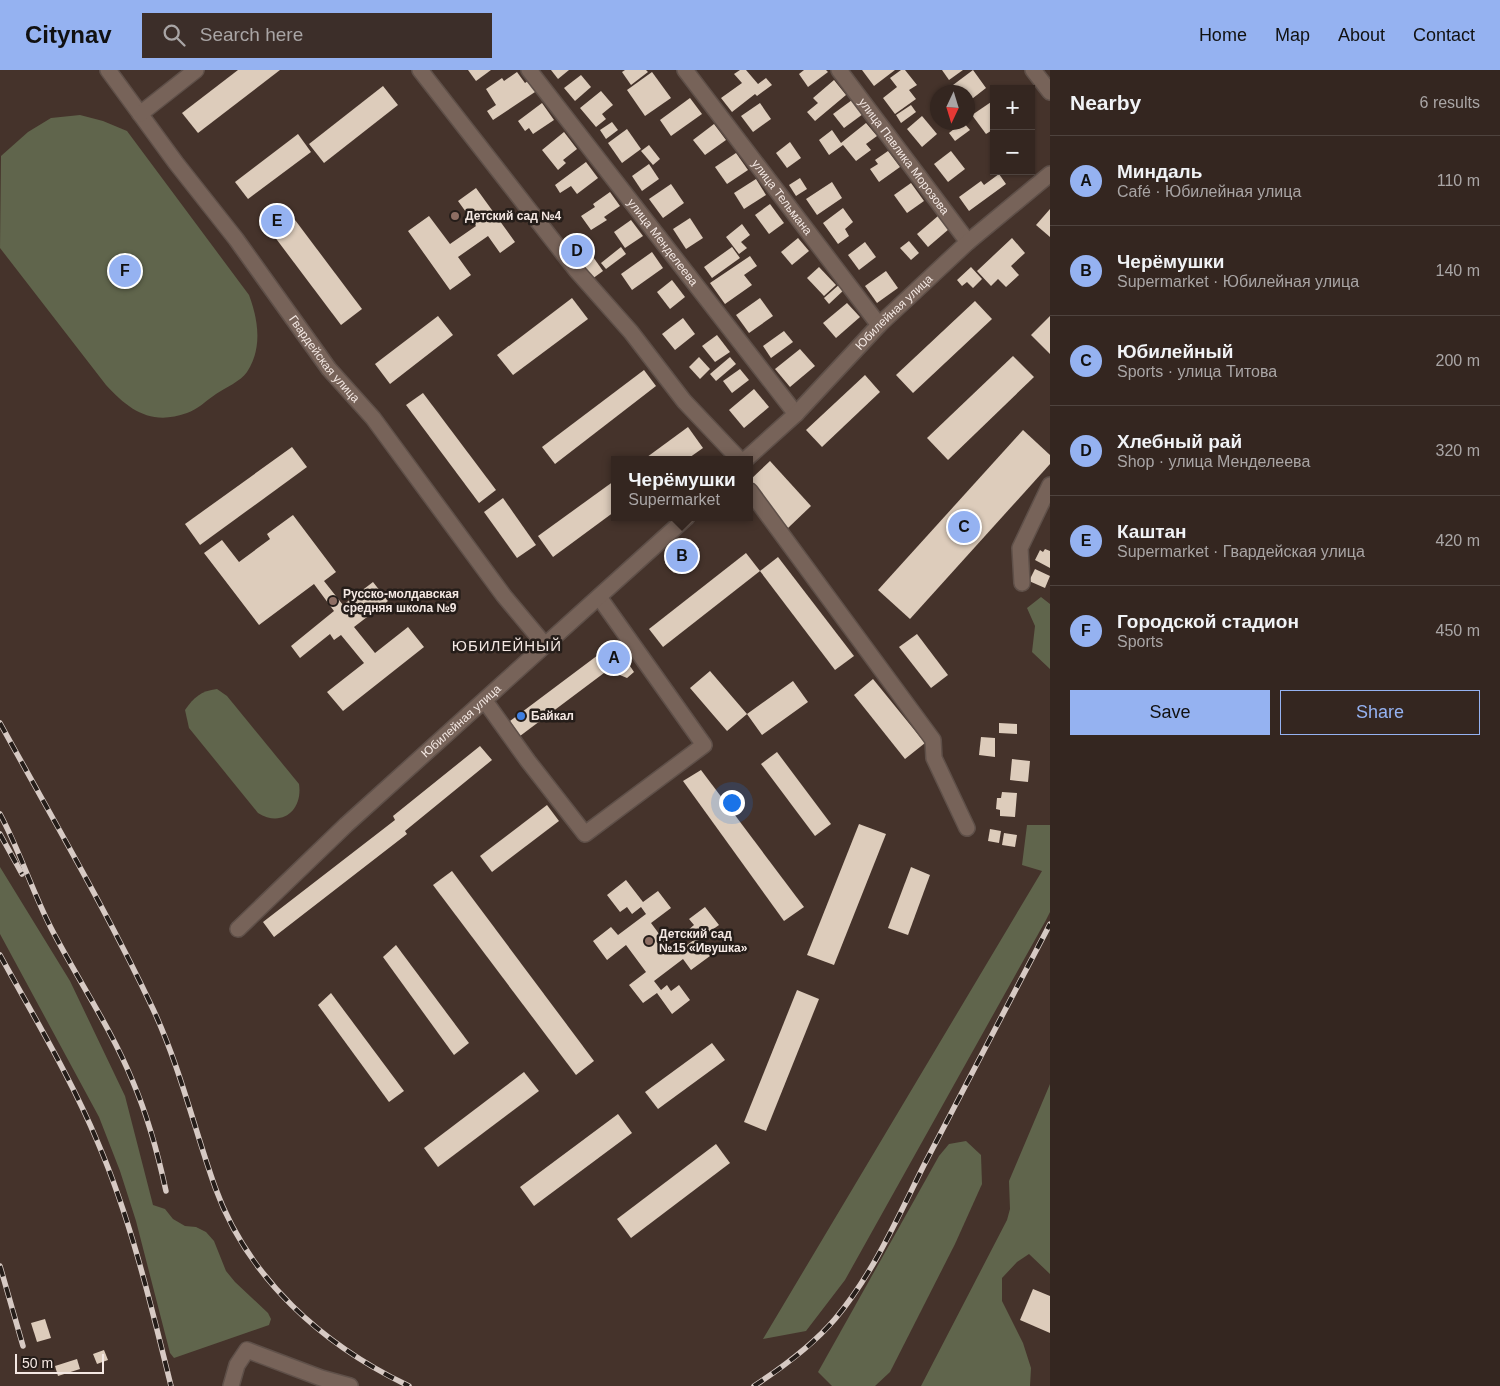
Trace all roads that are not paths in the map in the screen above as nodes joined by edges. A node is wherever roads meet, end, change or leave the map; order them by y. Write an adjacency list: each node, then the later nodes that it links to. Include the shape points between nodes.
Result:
1 (108, 70): 9 (street, Гвардейская улица)
2 (196, 70): 9 (street)
3 (420, 70): 14 (street, via 576,270 631,332 684,401)
4 (529, 70): 13 (street, улица Менделеева)
5 (685, 70): 12 (street, улица Тельмана)
6 (839, 70): 11 (street, улица Павлика Морозова)
7 (1033, 70): 8 (street)
8 (1050, 92)
9 (140, 114): 21 (street, Гвардейская улица, via 236,238 329,369 373,418 504,596)
10 (1050, 174): 11 (street, Юбилейная улица)
11 (968, 242): 12 (street, Юбилейная улица)
12 (879, 325): 13 (street, Юбилейная улица)
13 (796, 414): 15 (street, Юбилейная улица)
14 (736, 456)
15 (750, 456)
16 (1050, 485): 19 (street, via 1020,548)
17 (753, 495): 23 (street, via 933,740 934,758)
18 (683, 521): 20 (street, Юбилейная улица)
19 (1022, 583)
20 (599, 596): 21 (street, Юбилейная улица); 22 (street, via 704,744 585,834)
21 (545, 645): 22 (street, Юбилейная улица)
22 (485, 701): 24 (street, Юбилейная улица, via 346,825)
23 (967, 828)
24 (238, 929)
25 (231, 1386): 26 (street, via 237,1365 247,1350)
26 (350, 1386)

